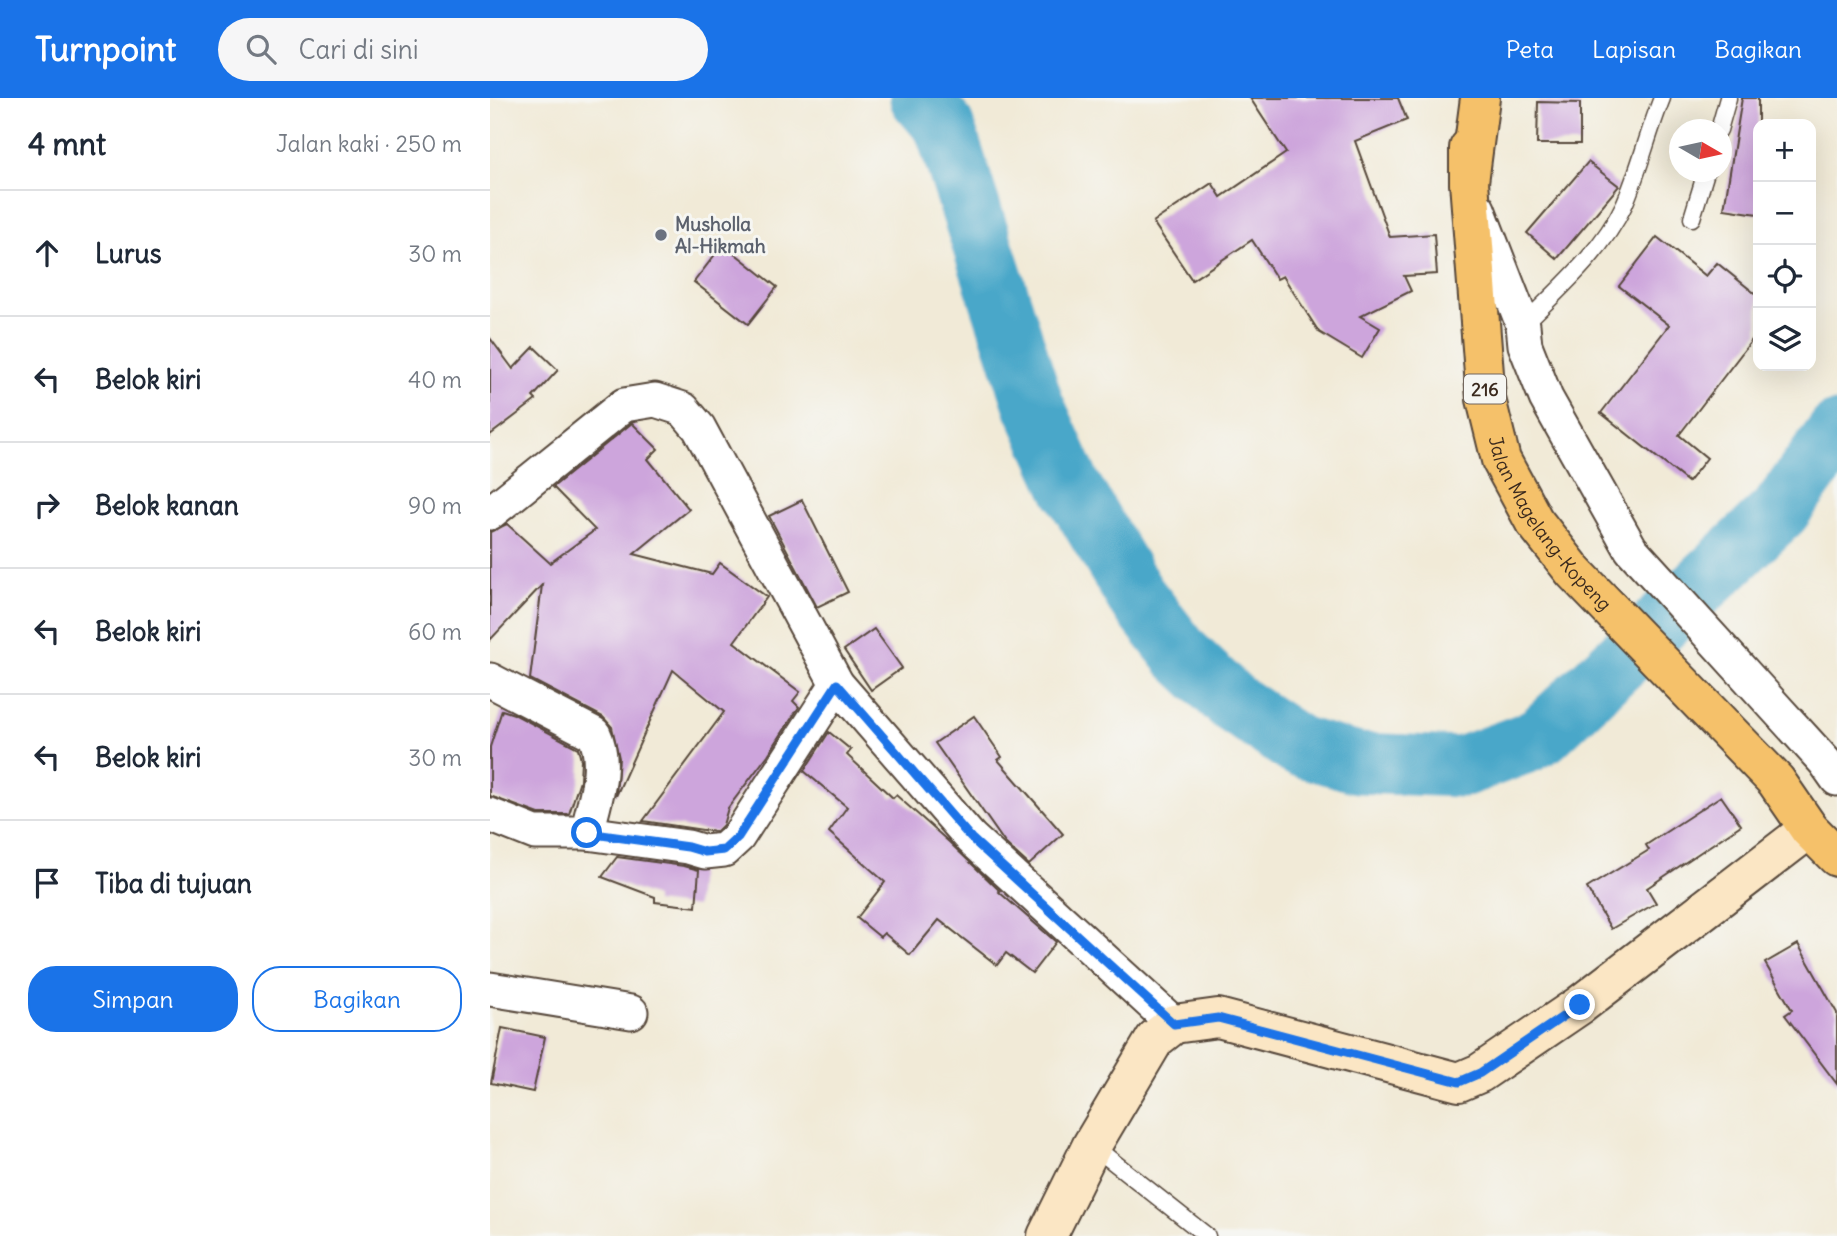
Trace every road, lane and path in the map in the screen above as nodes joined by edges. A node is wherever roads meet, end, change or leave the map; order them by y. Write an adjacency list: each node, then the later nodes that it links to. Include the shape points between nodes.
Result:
1 (1459, 98): 7 (main road)
2 (1469, 98): 7 (main road, Jalan Magelang-Kopeng / 216)
3 (1480, 98): 7 (main road)
4 (1662, 98): 10 (lane, via 1623,207 1576,270)
5 (1728, 98): 6 (lane)
6 (1722, 119)
7 (1468, 182): 10 (street); 16 (main road, Jalan Magelang-Kopeng / 216, via 1486,399 1501,460 1534,521 1574,572 1776,781)
8 (1703, 182): 9 (lane)
9 (1692, 218)
10 (1523, 325): 14 (street, via 1525,345 1546,398 1631,549)
11 (490, 513): 13 (street, via 624,405 655,400 683,409 699,428)
12 (490, 680): 17 (street, via 594,734 602,762)
13 (837, 684): 17 (street, via 738,837 724,850 705,852); 21 (street, via 971,838)
14 (1831, 770)
15 (490, 815): 17 (street, via 535,833)
16 (1809, 829): 18 (main road, Jalan Magelang-Kopeng / 216); 21 (street, via 1580,1005 1480,1073 1459,1082 1218,1018)
17 (587, 833)
18 (1837, 857)
19 (490, 989): 20 (street)
20 (631, 1012)
21 (1174, 1024): 22 (street, via 1155,1040)
22 (1091, 1145): 23 (street); 24 (lane)
23 (1046, 1236)
24 (1207, 1236)

